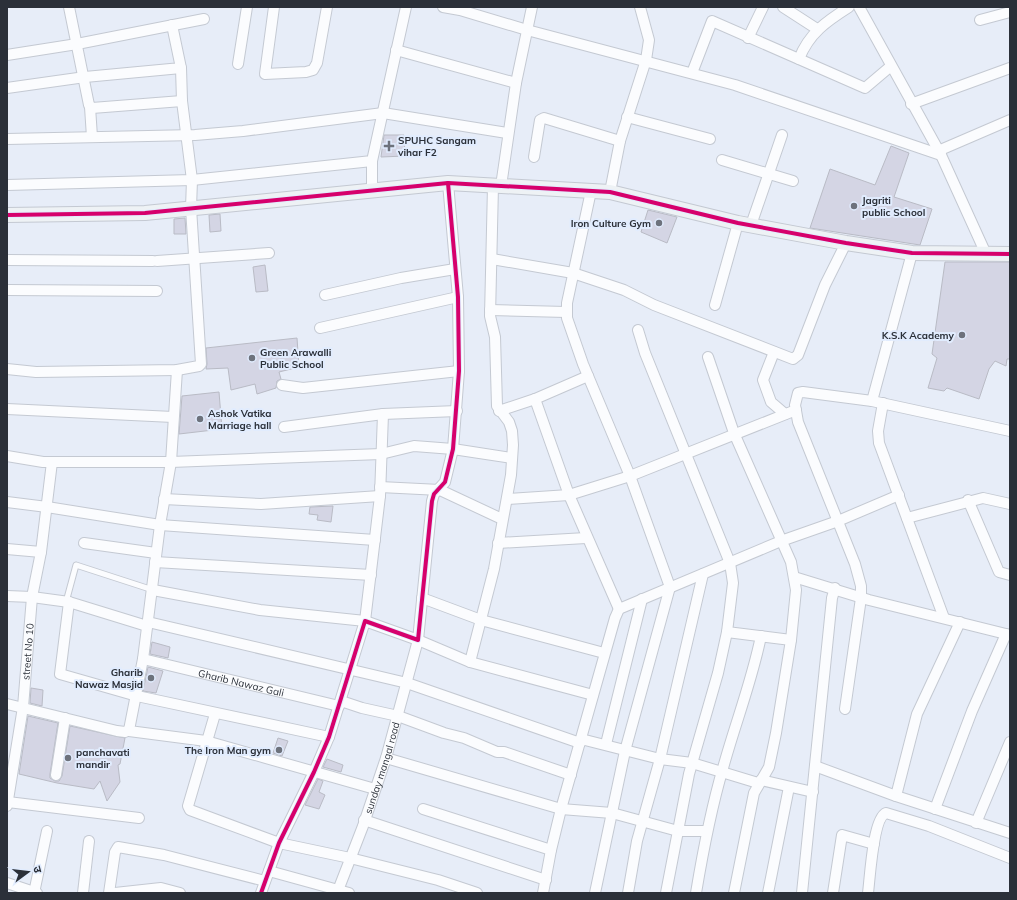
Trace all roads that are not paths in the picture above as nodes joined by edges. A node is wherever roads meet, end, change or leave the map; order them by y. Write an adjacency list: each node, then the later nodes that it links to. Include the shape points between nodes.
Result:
1 (69, 7): 22 (street)
2 (246, 7): 27 (street)
3 (274, 7): 4 (street, via 265,74 313,70 317,63)
4 (327, 7)
5 (406, 7): 23 (street)
6 (444, 7): 13 (street)
7 (532, 7): 20 (street)
8 (640, 7): 26 (street, via 649,36)
9 (763, 7): 21 (street)
10 (783, 7): 19 (street)
11 (849, 7): 19 (street)
12 (858, 7): 28 (street)
13 (460, 8): 14 (street)
14 (483, 12): 20 (street)
15 (1010, 12): 17 (street)
16 (204, 19): 18 (street)
17 (980, 20)
18 (172, 25): 22 (street); 29 (street)
19 (817, 29): 25 (street)
20 (527, 30): 26 (street); 33 (street)
21 (748, 38): 25 (street); 31 (street, via 712,21)
22 (77, 44): 24 (street); 32 (street)
23 (396, 50): 33 (street); 38 (street)
24 (7, 55)
25 (799, 58): 28 (street, via 865,88)
26 (646, 60): 31 (street); 39 (street)
27 (238, 64)
28 (891, 66): 36 (street)
29 (181, 68): 32 (street); 35 (street)
30 (1010, 68): 36 (street)
31 (692, 73): 48 (street)
32 (84, 77): 34 (street); 37 (street)
33 (516, 83): 41 (street)
34 (7, 88)
35 (182, 101): 37 (street); 43 (street)
36 (911, 104): 48 (street)
37 (90, 107): 44 (street)
38 (383, 113): 41 (street); 43 (street); 51 (street)
39 (627, 117): 46 (street); 47 (street)
40 (1010, 120): 48 (street)
41 (507, 133): 57 (street)
42 (782, 135): 52 (street)
43 (187, 136): 44 (street); 53 (street)
44 (92, 137): 45 (street)
45 (7, 139)
46 (710, 139)
47 (620, 141): 49 (street, via 544,118 540,120); 60 (street)
48 (939, 153): 67 (street)
49 (534, 157)
50 (722, 160): 52 (street)
51 (372, 161): 53 (street); 58 (street)
52 (769, 173): 54 (street); 63 (street)
53 (192, 180): 56 (street); 61 (street)
54 (794, 181)
55 (448, 184): 57 (street); 58 (street); 72 (street, sunday mangal road)
56 (7, 185)
57 (497, 186): 59 (street); 70 (street)
58 (372, 191): 61 (street)
59 (591, 191): 60 (street); 73 (street)
60 (610, 192): 63 (street)
61 (191, 208): 62 (street, via 145,213); 69 (street)
62 (7, 215)
63 (744, 224): 64 (street); 78 (street)
64 (846, 243): 66 (street); 83 (street, via 825,285 798,355 793,359)
65 (269, 253): 69 (street)
66 (912, 253): 67 (street); 91 (street)
67 (986, 254): 68 (street)
68 (1010, 254)
69 (194, 258): 71 (street, via 155,261); 86 (street, via 201,363 199,366)
70 (492, 259): 73 (street); 79 (street)
71 (7, 260)
72 (455, 269): 76 (street); 77 (street, sunday mangal road)
73 (573, 273): 80 (street); 83 (street, via 624,290 654,305)
74 (7, 290): 75 (street)
75 (157, 291)
76 (325, 295)
77 (458, 297): 81 (street); 87 (street, sunday mangal road)
78 (715, 305)
79 (490, 310): 80 (street); 94 (street, via 495,336 496,401)
80 (566, 312): 88 (street)
81 (320, 328)
82 (638, 330): 105 (street)
83 (774, 352): 98 (street, via 763,380 771,402)
84 (708, 357): 102 (street)
85 (7, 369): 86 (street, via 36,372)
86 (177, 370): 99 (street)
87 (459, 370): 89 (street, via 303,388); 96 (street, sunday mangal road)
88 (588, 376): 90 (street); 110 (street)
89 (282, 385)
90 (535, 399): 94 (street); 113 (street)
91 (872, 401): 92 (street); 95 (street, via 801,392 796,398)
92 (883, 403): 101 (street); 114 (street, via 878,437)
93 (7, 409): 99 (street)
94 (499, 410): 107 (street, via 510,425 513,440)
95 (796, 410): 98 (street); 123 (street, via 798,422)
96 (457, 411): 97 (street); 103 (street, sunday mangal road)
97 (383, 414): 100 (street); 104 (street)
98 (785, 414): 102 (street)
99 (173, 416): 109 (street)
100 (284, 427)
101 (1010, 430)
102 (734, 433): 105 (street); 127 (street)
103 (453, 449): 104 (street, via 414,446); 107 (street); 111 (street, sunday mangal road, via 445,482)
104 (381, 454): 109 (street); 112 (street)
105 (685, 454): 110 (street); 133 (street)
106 (7, 456): 108 (street)
107 (512, 458): 116 (street)
108 (52, 462): 109 (street); 120 (street, street No 10)
109 (171, 462): 115 (street)
110 (630, 476): 113 (street); 138 (street)
111 (440, 490): 112 (street); 122 (street); 143 (street, sunday mangal road, via 434,494 432,501)
112 (380, 492): 115 (street, via 262,504); 126 (street)
113 (569, 495): 116 (street); 125 (street)
114 (899, 495): 121 (street); 123 (street)
115 (164, 499): 124 (street)
116 (507, 499): 122 (street)
117 (968, 500): 119 (street, via 988,498); 121 (street); 136 (street, via 999,572)
118 (7, 502): 120 (street)
119 (1010, 504)
120 (47, 507): 124 (street); 131 (street, street No 10)
121 (907, 518): 148 (street)
122 (502, 519): 129 (street)
123 (838, 521): 127 (street); 144 (street, via 860,581)
124 (160, 525): 126 (street); 132 (street)
125 (586, 538): 129 (street); 147 (street)
126 (375, 540): 135 (street)
127 (781, 541): 133 (street); 137 (street, via 791,562)
128 (84, 543): 132 (street)
129 (498, 543): 149 (street)
130 (7, 549): 131 (street)
131 (41, 552): 142 (street, street No 10)
132 (156, 557): 135 (street); 140 (street)
133 (730, 563): 134 (street); 153 (street, via 733,583)
134 (703, 574): 138 (street); 180 (street)
135 (371, 575): 150 (street)
136 (1010, 575)
137 (794, 577): 139 (street); 157 (street, via 795,614)
138 (670, 587): 145 (street); 178 (street)
139 (835, 588): 144 (street); 182 (street)
140 (153, 590): 146 (lane, via 76,565); 150 (street, via 260,610); 152 (street)
141 (7, 596): 142 (street)
142 (32, 597): 146 (street); 167 (street, street No 10)
143 (422, 598): 149 (street); 156 (street, sunday mangal road)
144 (861, 598): 148 (street); 168 (street)
145 (642, 599): 147 (street); 177 (street)
146 (67, 602): 152 (street); 164 (street, via 60,674)
147 (620, 608): 158 (street)
148 (944, 618): 151 (street)
149 (481, 620): 158 (street); 160 (street)
150 (365, 622): 156 (street); 161 (street)
151 (960, 622): 154 (street); 191 (street, via 917,714)
152 (148, 624): 159 (street); 161 (street)
153 (727, 632): 155 (street); 181 (street)
154 (1008, 635): 195 (street, via 972,711)
155 (761, 636): 157 (street); 184 (street, via 751,682)
156 (418, 640): 160 (street); 162 (street, sunday mangal road)
157 (791, 640): 187 (street, via 769,767)
158 (604, 654): 163 (street)
159 (143, 660): 164 (street); 166 (street, Gharib Nawaz Gali)
160 (470, 662): 163 (street)
161 (350, 669): 162 (street); 166 (street)
162 (407, 683): 170 (street, sunday mangal road); 175 (street)
163 (593, 695): 175 (street)
164 (137, 696): 169 (street); 172 (street)
165 (7, 704): 167 (street)
166 (340, 704): 170 (street, Gharib Nawaz Gali); 173 (street)
167 (22, 707): 171 (street); 192 (street, street No 10)
168 (845, 709)
169 (215, 714): 173 (street); 174 (street)
170 (398, 716): 179 (street, sunday mangal road); 185 (street, Gharib Nawaz Gali, via 497,752)
171 (65, 718): 172 (street, via 117,732); 186 (street)
172 (129, 731): 174 (street)
173 (329, 737): 183 (street)
174 (206, 741): 183 (street); 206 (street, via 188,806 190,810)
175 (580, 741): 177 (street); 185 (street)
176 (1010, 742): 200 (street)
177 (606, 744): 178 (street)
178 (625, 751): 180 (street); 196 (street)
179 (386, 758): 189 (street, sunday mangal road); 194 (street)
180 (660, 759): 181 (street); 199 (street)
181 (692, 763): 184 (street); 202 (street)
182 (815, 766): 190 (street); 191 (street)
183 (314, 772): 189 (street); 206 (street)
184 (722, 772): 187 (street); 203 (street)
185 (571, 774): 194 (street)
186 (56, 775)
187 (760, 782): 188 (street); 229 (street, via 753,798)
188 (789, 787): 190 (street); 230 (street)
189 (375, 789): 198 (street, sunday mangal road)
190 (813, 792): 231 (street)
191 (896, 796): 195 (street)
192 (7, 804): 197 (street)
193 (423, 809): 208 (street)
194 (561, 809): 196 (street); 208 (street)
195 (935, 809): 200 (street)
196 (612, 813): 199 (street); 225 (street)
197 (139, 818)
198 (364, 820): 209 (street, sunday mangal road); 212 (street)
199 (643, 820): 202 (street); 226 (street)
200 (976, 823): 204 (street)
201 (46, 831): 216 (street)
202 (678, 831): 203 (street); 227 (street)
203 (707, 831): 228 (street)
204 (1010, 833)
205 (89, 841): 217 (street)
206 (279, 843): 209 (street); 211 (street)
207 (874, 844): 210 (street, via 882,815 889,813); 232 (street, via 842,835); 233 (street)
208 (551, 850): 212 (street)
209 (350, 858): 215 (street, sunday mangal road); 223 (street, via 438,880)
210 (1010, 858)
211 (269, 871): 213 (street); 215 (street)
212 (546, 880): 224 (street)
213 (265, 881): 218 (street, via 164,855 118,848 115,852); 221 (street)
214 (7, 883): 216 (street)
215 (337, 891): 222 (street)
216 (35, 893)
217 (83, 893)
218 (109, 893)
219 (115, 893): 220 (street, via 161,888)
220 (180, 893)
221 (261, 893)
222 (349, 893)
223 (477, 893)
224 (543, 893)
225 (595, 893)
226 (628, 893)
227 (666, 893)
228 (696, 893)
229 (734, 893)
230 (768, 893)
231 (802, 893)
232 (833, 893)
233 (868, 893)

